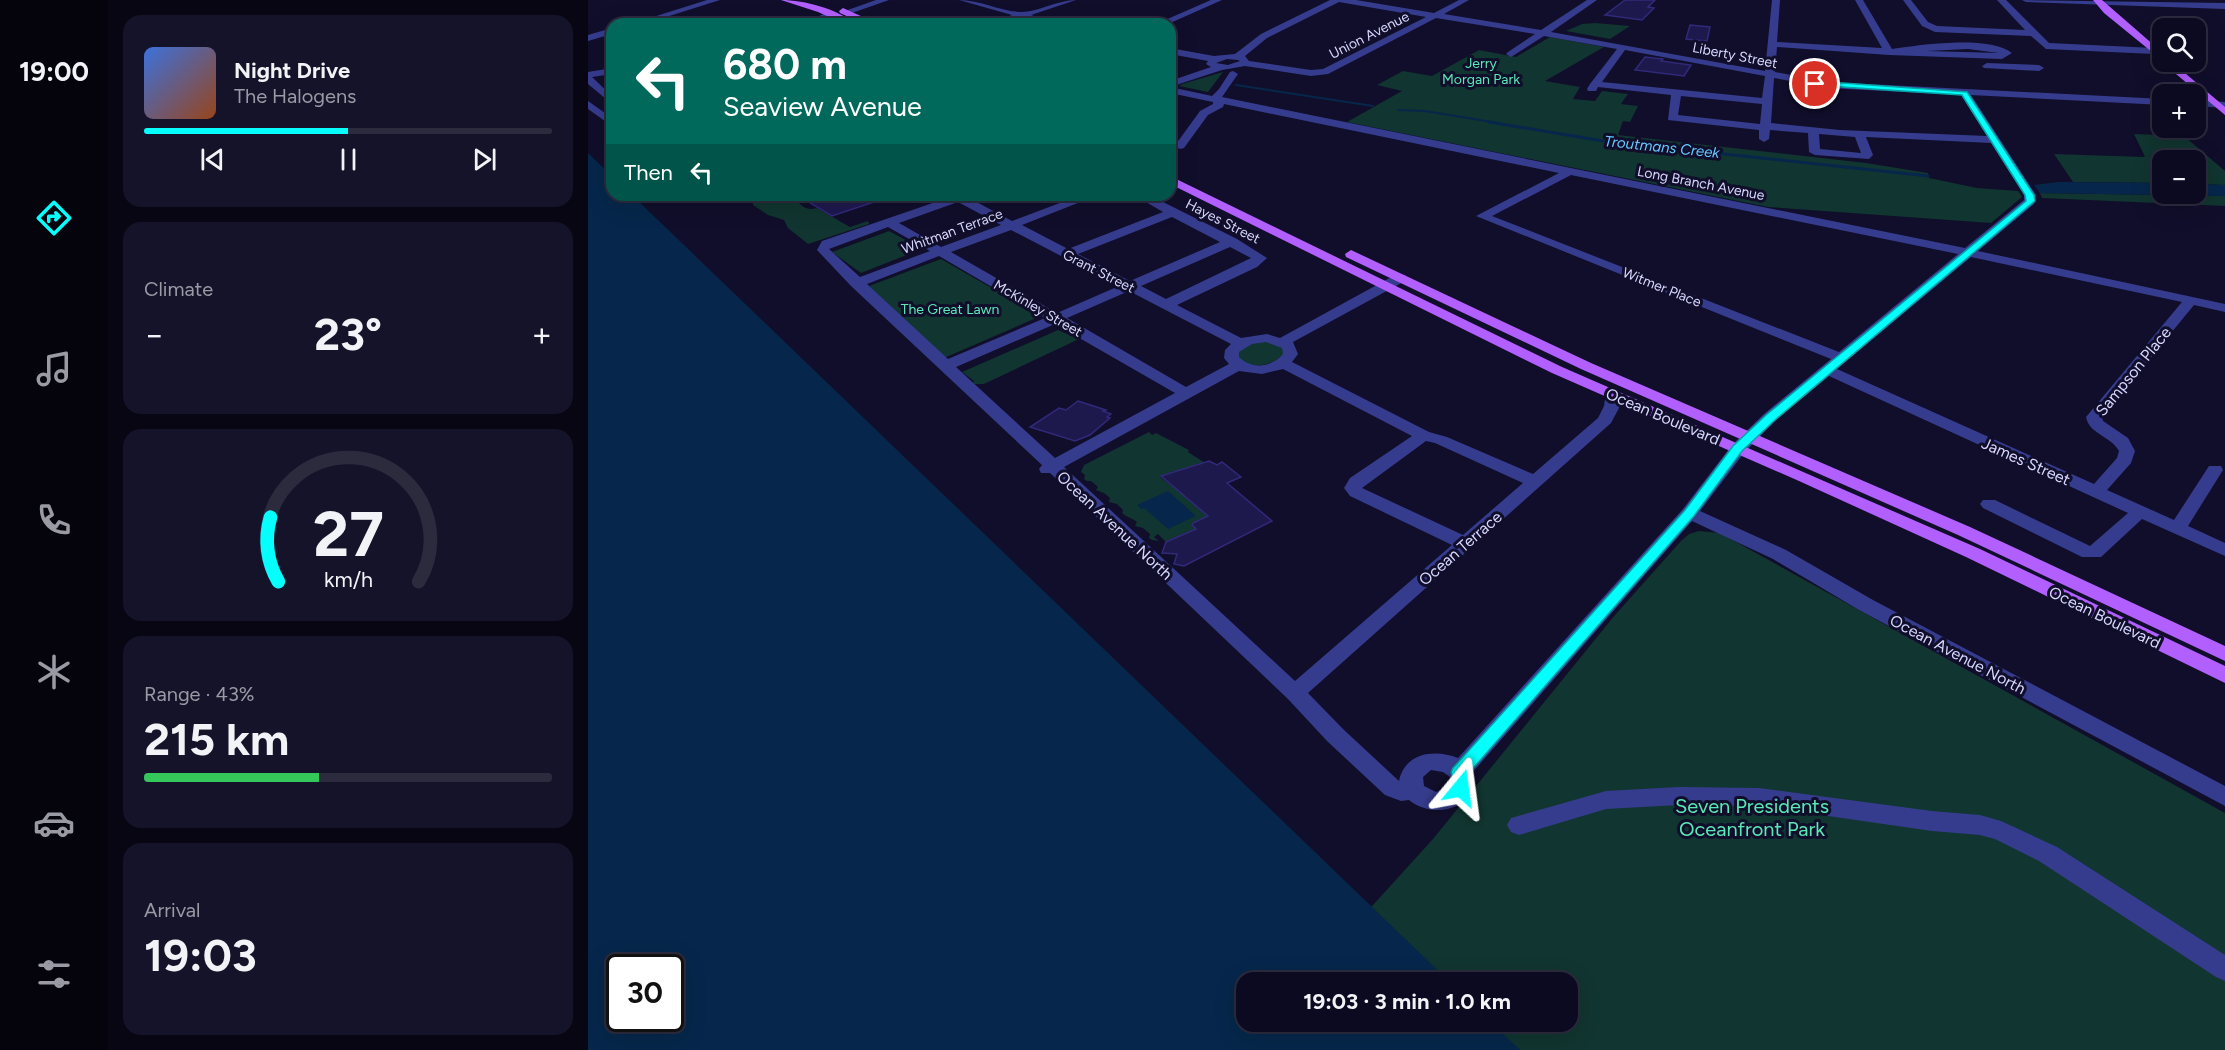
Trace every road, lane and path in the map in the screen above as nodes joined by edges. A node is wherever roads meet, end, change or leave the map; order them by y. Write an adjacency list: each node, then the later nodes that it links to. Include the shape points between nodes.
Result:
1 (716, 0): 23 (street)
2 (785, 0): 20 (main road)
3 (808, 0): 19 (main road)
4 (885, 0): 19 (street)
5 (963, 0): 22 (street)
6 (1072, 0): 22 (street)
7 (1218, 0): 30 (street)
8 (1336, 0): 47 (street, via 1264,36)
9 (1341, 0): 21 (street, Liberty Street)
10 (1465, 0): 21 (street, Union Avenue)
11 (1593, 0): 32 (street)
12 (1776, 0): 35 (street)
13 (1859, 0): 43 (street)
14 (1907, 0): 33 (street, via 1925,24 1935,29)
15 (2001, 0): 33 (street)
16 (2026, 0): 17 (street)
17 (2098, 1): 18 (street); 39 (main road)
18 (2225, 6)
19 (846, 12): 26 (main road)
20 (831, 14): 24 (street); 25 (main road)
21 (1438, 15): 32 (street, Liberty Street); 47 (street, Union Avenue, via 1325,72)
22 (1022, 16): 27 (street); 28 (street); 29 (street)
23 (655, 18)
24 (821, 18)
25 (839, 18)
26 (858, 18)
27 (1014, 18)
28 (1017, 18)
29 (1030, 18)
30 (1174, 18)
31 (606, 33): 34 (street)
32 (1545, 33): 37 (street, Liberty Street); 44 (street)
33 (2033, 33): 41 (street, via 2038,44)
34 (588, 38)
35 (1772, 44): 38 (street); 56 (street)
36 (2014, 44): 40 (street, via 2004,47)
37 (1623, 47): 56 (street, Liberty Street); 61 (street, via 1594,87)
38 (1833, 49): 43 (street); 48 (street)
39 (2152, 49)
40 (2004, 51): 43 (street, via 1930,46); 45 (street, via 2007,55)
41 (2152, 51)
42 (1176, 52): 46 (street)
43 (1889, 52): 45 (street)
44 (1511, 54)
45 (1981, 55): 50 (street)
46 (1214, 59): 47 (street); 51 (street, via 1211,64)
47 (1241, 60): 51 (street, via 1238,66)
48 (1836, 61)
49 (1974, 66): 50 (street)
50 (1989, 66): 52 (street)
51 (1221, 67): 58 (street)
52 (2039, 68)
53 (606, 72): 57 (street)
54 (2180, 72): 68 (main road)
55 (1233, 74): 63 (street)
56 (1769, 75): 60 (street, Liberty Street, via 1840,87); 65 (street)
57 (588, 77): 62 (street)
58 (1176, 82)
59 (1176, 91): 63 (street, Long Branch Avenue)
60 (1965, 93): 66 (street, Liberty Street); 74 (street)
61 (1676, 94): 65 (street); 71 (street, via 1672,118)
62 (606, 95)
63 (1217, 100): 75 (street, via 1219,105 1204,113); 77 (street, Long Branch Avenue)
64 (606, 101): 67 (street)
65 (1768, 102): 71 (street)
66 (2152, 102)
67 (588, 104): 70 (street)
68 (2220, 104): 69 (main road)
69 (2225, 112)
70 (606, 118)
71 (1766, 131): 72 (street)
72 (1813, 131): 73 (street); 73 (street, via 1815,152 1865,157)
73 (1858, 133): 74 (street)
74 (1994, 140): 88 (street, via 2030,195 2030,201)
75 (1180, 146)
76 (1176, 171): 90 (main road, Ocean Boulevard)
77 (1569, 172): 88 (street, Long Branch Avenue); 99 (street, Witmer Place, via 1482,216)
78 (1176, 182): 90 (main road, Ocean Boulevard)
79 (949, 201): 84 (street)
80 (971, 201): 85 (street, Grant Street)
81 (1076, 201): 85 (street, Whitman Terrace)
82 (1152, 201): 83 (street, Hayes Street)
83 (1173, 212): 86 (street, Hayes Street); 89 (street)
84 (889, 222): 87 (street, McKinley Street); 91 (street, Ocean Avenue North, via 823,247)
85 (1011, 225): 87 (street, Whitman Terrace); 89 (street, Grant Street)
86 (1232, 242): 92 (street); 94 (street, Hayes Street, via 1257,255 1259,261)
87 (940, 252): 91 (street, Whitman Terrace); 96 (street, McKinley Street)
88 (1970, 253): 93 (street, Long Branch Avenue); 99 (street)
89 (1068, 254): 92 (street, Grant Street)
90 (1392, 281): 97 (street); 105 (main road, Ocean Boulevard); 107 (main road, Ocean Boulevard, via 1586,366)
91 (856, 283): 102 (street, Ocean Avenue North)
92 (1130, 286): 94 (street, Grant Street); 96 (street)
93 (2191, 300): 95 (street, Long Branch Avenue); 111 (street, Sampson Place, via 2094,417 2094,423 2122,441 2127,451 2125,459)
94 (1165, 305): 98 (street, Grant Street)
95 (2225, 308)
96 (1056, 318): 102 (street); 104 (street, McKinley Street)
97 (1283, 342): 98 (street, via 1267,338); 100 (street, via 1291,354)
98 (1240, 343): 101 (street, via 1230,354)
99 (1842, 358): 103 (street)
100 (1283, 363): 101 (street, via 1266,369); 106 (street)
101 (1238, 365): 104 (street)
102 (945, 366): 108 (street, Ocean Avenue North)
103 (1828, 370): 107 (street); 111 (street, James Street)
104 (1186, 393): 108 (street)
105 (1612, 395): 107 (main road, Ocean Boulevard); 110 (street, Ocean Terrace, via 1605,420)
106 (1422, 435): 110 (street); 116 (street, via 1353,488)
107 (1744, 443): 114 (street); 118 (main road, Ocean Boulevard, via 1964,531); 119 (main road, Ocean Boulevard)
108 (1050, 468): 120 (street, Ocean Avenue North)
109 (2215, 470): 115 (street)
110 (1536, 482): 116 (street, Ocean Terrace)
111 (2096, 492): 113 (street, James Street)
112 (1989, 504): 113 (street, via 2089,553 2094,553)
113 (2139, 512): 115 (street, James Street)
114 (1689, 513): 121 (street); 123 (street, Ocean Avenue North, via 1729,528 1831,582 1866,605)
115 (2177, 529): 117 (street, James Street)
116 (1464, 543): 120 (street, Ocean Terrace)
117 (2225, 550)
118 (2225, 654)
119 (2225, 675)
120 (1295, 693): 122 (street, Ocean Avenue North, via 1393,789)
121 (1459, 772): 122 (street, via 1442,761 1424,763 1412,773); 122 (street, Ocean Avenue North, via 1461,788 1451,799 1430,801)
122 (1413, 790)
123 (2225, 797)
124 (1519, 825): 125 (street, via 1606,800 1679,796 1759,797 1980,825 2048,854)
125 (2225, 969)

